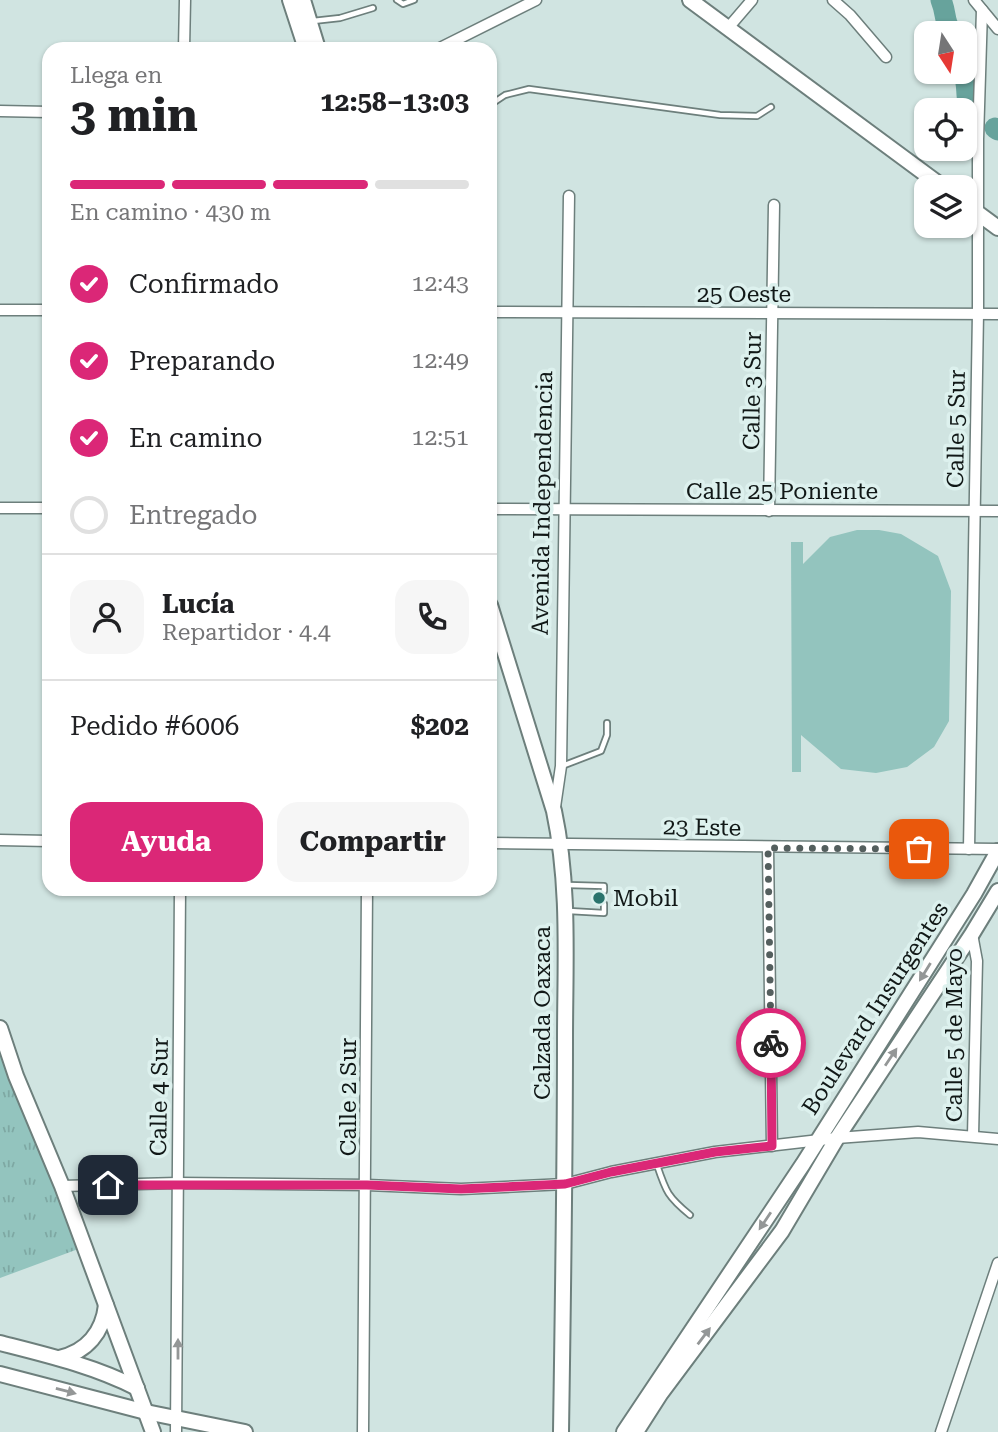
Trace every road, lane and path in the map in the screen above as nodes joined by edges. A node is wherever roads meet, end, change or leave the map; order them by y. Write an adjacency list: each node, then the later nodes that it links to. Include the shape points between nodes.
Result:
1 (185, 0): 16 (street)
2 (290, 0): 17 (main road)
3 (303, 0): 13 (main road)
4 (397, 0): 5 (lane, via 403,4)
5 (414, 0)
6 (536, 0): 19 (street)
7 (690, 0): 14 (main road)
8 (752, 0): 14 (street)
9 (833, 0): 20 (street)
10 (974, 0): 12 (street)
11 (373, 8): 13 (lane)
12 (982, 10): 15 (street); 28 (street, Calle 5 Sur)
13 (310, 21): 18 (main road)
14 (728, 28): 25 (main road)
15 (998, 29)
16 (184, 42)
17 (304, 42)
18 (316, 42)
19 (452, 42)
20 (886, 57)
21 (497, 100): 22 (lane, via 529,89 720,115 757,116)
22 (771, 107)
23 (0, 111): 24 (street)
24 (42, 112)
25 (927, 175)
26 (569, 196): 33 (street, Avenida Independencia)
27 (774, 205): 35 (street, Calle 3 Sur)
28 (978, 213): 29 (main road); 34 (street, Calle 5 Sur)
29 (998, 228)
30 (0, 310): 31 (street)
31 (42, 310)
32 (497, 312): 33 (street, 25 Oeste)
33 (568, 312): 35 (street, 25 Oeste); 40 (street, Avenida Independencia)
34 (978, 313): 35 (street, 25 Oeste); 36 (street, 25 Oeste); 41 (street, Calle 5 Sur)
35 (773, 314): 43 (street, Calle 3 Sur)
36 (998, 314)
37 (0, 508): 38 (street)
38 (42, 508)
39 (497, 509): 40 (street, Calle 25 Poniente)
40 (565, 509): 43 (street, Calle 25 Poniente); 46 (street, Avenida Independencia)
41 (974, 510): 42 (street, Calle 25 Poniente); 43 (street, Calle 25 Poniente); 53 (street, Calle 5 Sur)
42 (998, 510)
43 (769, 511)
44 (497, 628): 47 (main road, Calzada Oaxaca)
45 (607, 723): 46 (lane, via 601,751)
46 (561, 766): 47 (street, Avenida Independencia)
47 (554, 811): 51 (main road, Calzada Oaxaca)
48 (0, 840): 49 (street)
49 (42, 841)
50 (497, 843): 51 (street, 23 Este)
51 (561, 844): 52 (street, 23 Este); 55 (main road, Calzada Oaxaca)
52 (768, 848): 53 (street, 23 Este); 67 (street)
53 (969, 849): 54 (street, 23 Este)
54 (998, 850): 65 (main road, Boulevard Insurgentes, one-way to 65)
55 (564, 885): 56 (lane, via 604,886); 61 (main road, Calzada Oaxaca)
56 (604, 891)
57 (998, 891): 62 (main road, Boulevard Insurgentes)
58 (180, 896): 69 (street, Calle 4 Sur)
59 (367, 896): 71 (street, Calle 2 Sur)
60 (604, 904): 61 (lane, via 604,913)
61 (564, 911): 70 (main road, Calzada Oaxaca)
62 (972, 934): 64 (street, Calle 5 de Mayo, via 977,961); 65 (main road, Boulevard Insurgentes, one-way to 62)
63 (0, 1028): 72 (main road)
64 (973, 1136): 65 (street, via 918,1132); 66 (street)
65 (826, 1139): 67 (street); 87 (main road, Boulevard Insurgentes, one-way to 87, via 803,1164); 88 (main road, Boulevard Insurgentes, one-way to 65, via 782,1231)
66 (998, 1139)
67 (772, 1146): 68 (street)
68 (656, 1163): 70 (street); 73 (lane, via 671,1200)
69 (177, 1183): 71 (street); 72 (street); 81 (street, Calle 4 Sur, one-way to 69)
70 (565, 1184): 71 (street, via 461,1189); 86 (main road, Calzada Oaxaca)
71 (367, 1185): 85 (street, Calle 2 Sur)
72 (62, 1186): 75 (main road)
73 (690, 1215)
74 (998, 1263): 89 (street)
75 (106, 1304): 77 (main road, via 94,1338 82,1349); 79 (main road)
76 (0, 1343): 77 (main road)
77 (59, 1358): 79 (main road)
78 (0, 1374): 80 (main road, one-way to 80)
79 (137, 1388): 80 (main road)
80 (146, 1412): 81 (main road); 82 (main road)
81 (178, 1417): 83 (street, Calle 4 Sur); 84 (main road)
82 (153, 1432)
83 (176, 1432)
84 (245, 1432)
85 (363, 1432)
86 (561, 1432)
87 (624, 1432)
88 (636, 1432)
89 (941, 1432)

